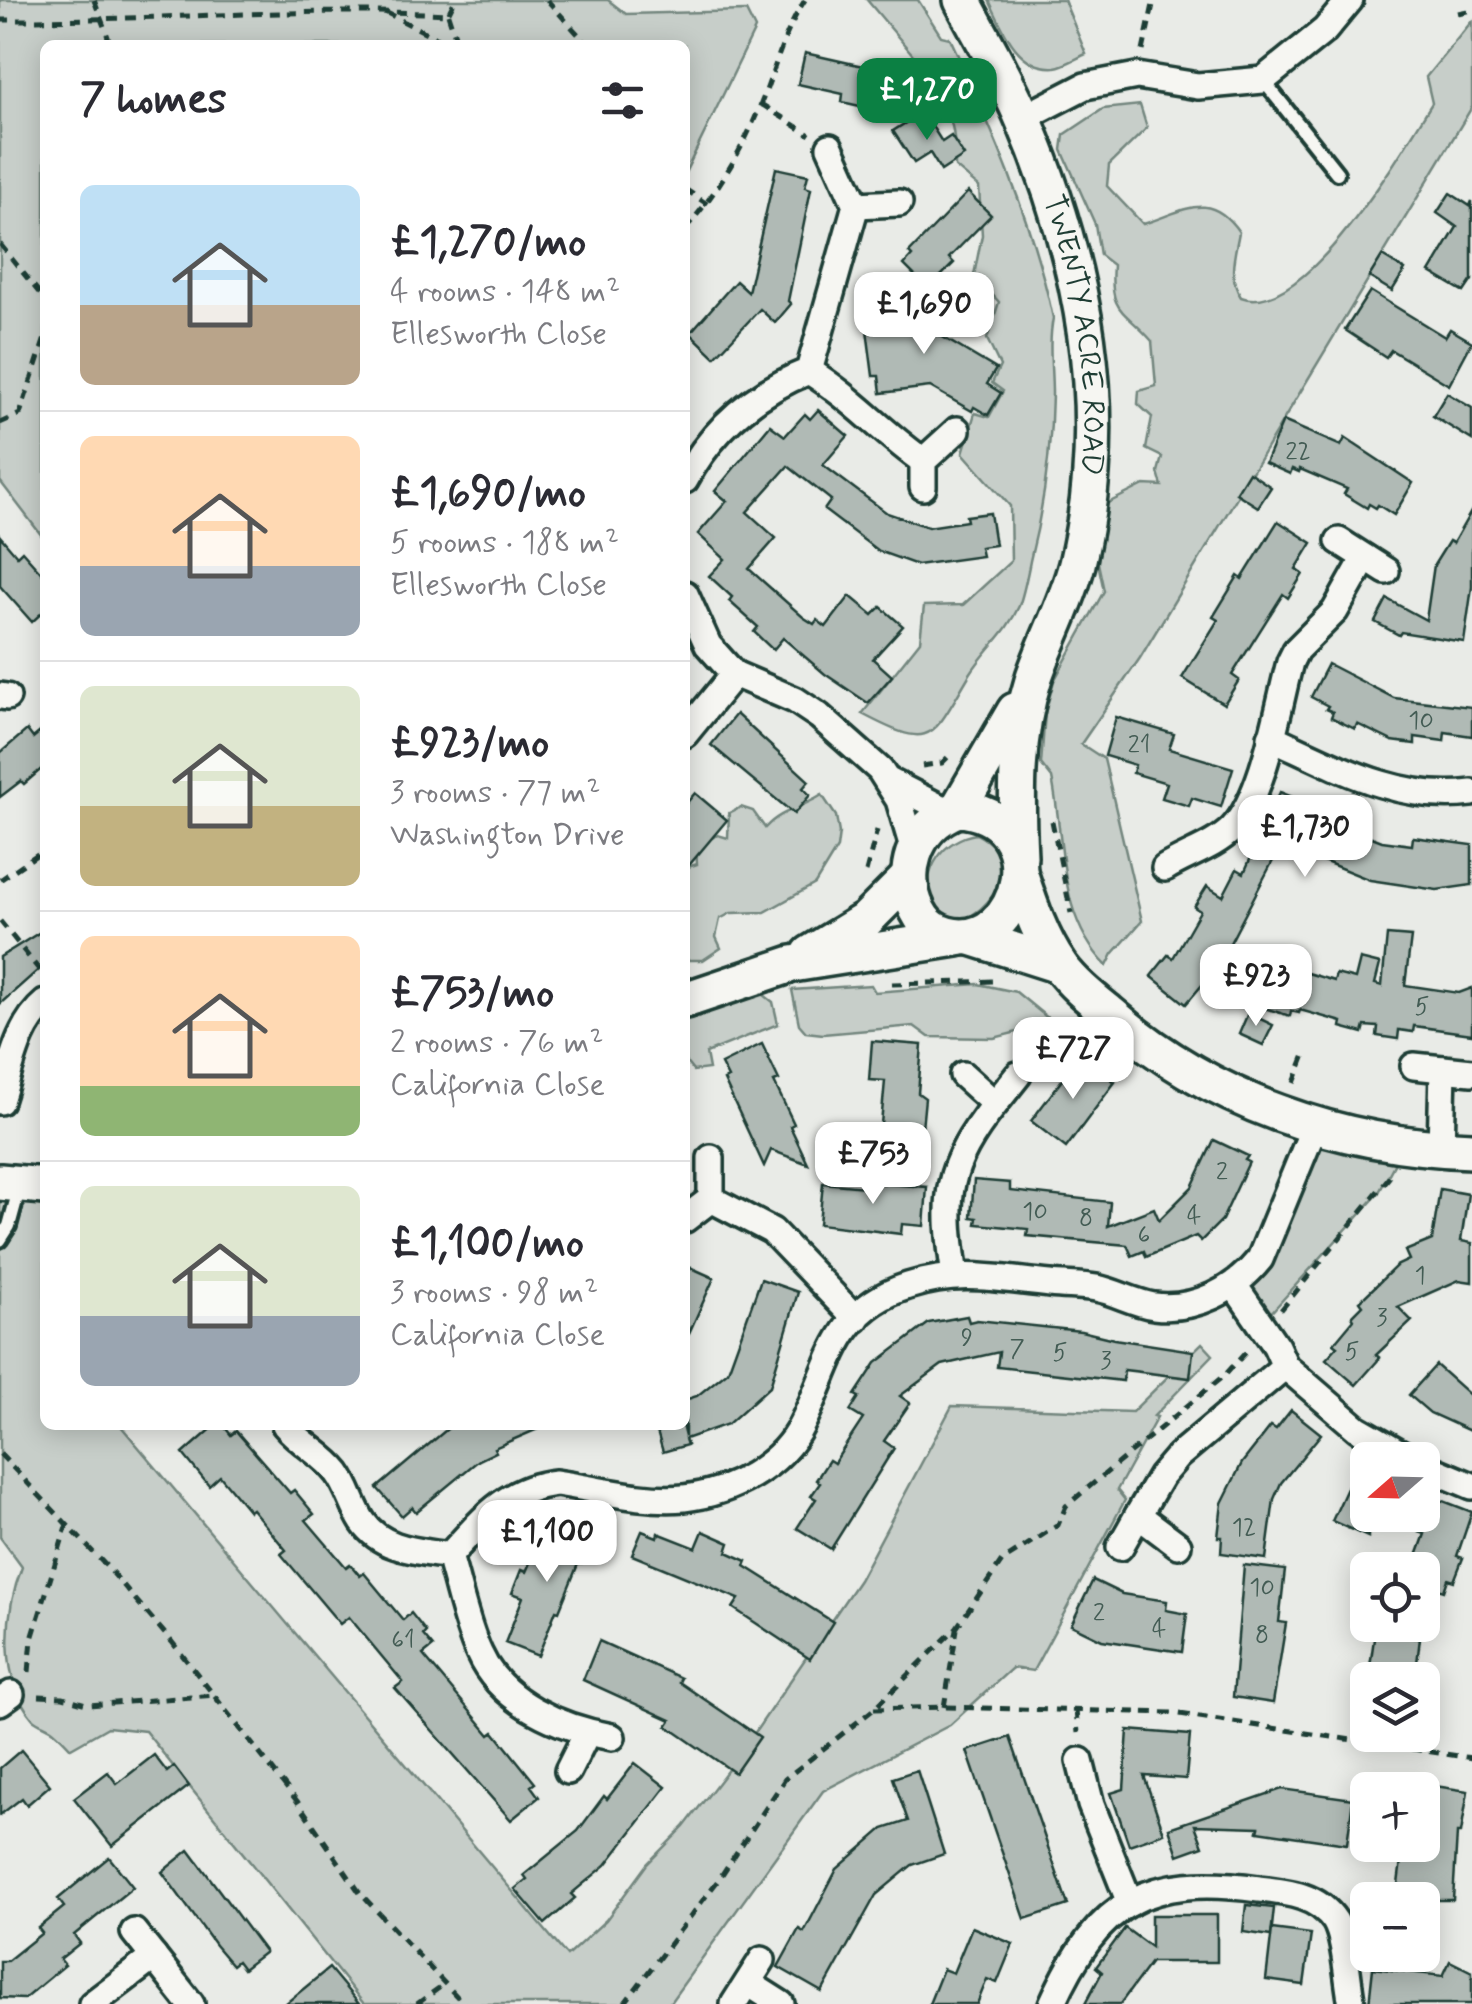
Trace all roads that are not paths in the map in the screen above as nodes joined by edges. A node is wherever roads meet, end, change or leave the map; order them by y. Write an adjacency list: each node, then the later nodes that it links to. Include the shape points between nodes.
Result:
1 (962, 0): 4 (street, TWENTY ACRE ROAD)
2 (1350, 0): 3 (street, via 1325,30)
3 (1263, 80): 4 (street, via 1198,86 1137,76 1085,86); 6 (lane)
4 (1023, 118): 15 (street, TWENTY ACRE ROAD, via 1061,216 1084,305 1094,444 1076,567)
5 (830, 147): 8 (street)
6 (1337, 173)
7 (899, 203): 8 (street)
8 (856, 204): 9 (street)
9 (810, 371): 10 (street, via 844,394 923,474); 11 (street, via 774,385 745,407)
10 (957, 430)
11 (690, 473)
12 (1339, 541): 17 (street, via 1376,564 1296,650)
13 (690, 605): 14 (street, via 708,645)
14 (734, 674): 16 (street); 18 (street, via 819,716)
15 (1034, 680): 20 (street, TWENTY ACRE ROAD); 22 (street, TWENTY ACRE ROAD, via 1018,745)
16 (690, 728)
17 (1270, 737): 19 (street, via 1378,785); 23 (street, via 1241,818 1217,840)
18 (889, 781): 20 (street); 21 (street, via 906,820)
19 (1472, 793)
20 (954, 811): 21 (street, via 926,832); 22 (street, via 1000,823)
21 (911, 864): 24 (street, via 917,910 926,923); 25 (street, via 866,920)
22 (1019, 866): 24 (street, via 1004,914); 26 (street)
23 (1165, 868)
24 (964, 938): 25 (street); 26 (street)
25 (792, 964): 27 (street)
26 (1059, 965): 36 (street, via 1164,1057 1213,1086)
27 (690, 998)
28 (40, 1008): 34 (street, via 25,1028)
29 (1414, 1066): 30 (street)
30 (1443, 1069): 31 (street); 37 (street)
31 (1472, 1072)
32 (963, 1075): 35 (street)
33 (1018, 1075): 35 (street)
34 (0, 1101)
35 (996, 1104): 43 (street, via 964,1145 952,1182)
36 (1315, 1125): 37 (street); 44 (street, via 1269,1244)
37 (1456, 1149)
38 (711, 1158): 40 (street)
39 (22, 1184): 42 (lane)
40 (711, 1200): 41 (street); 45 (street, via 772,1231)
41 (690, 1216)
42 (0, 1240)
43 (955, 1276): 44 (street, via 1095,1288 1154,1306 1197,1302); 45 (street, via 902,1287)
44 (1234, 1285): 46 (street)
45 (856, 1319): 54 (street, via 828,1358 792,1440 744,1480 679,1498 538,1485 505,1499)
46 (1285, 1366): 48 (street); 51 (street, via 1178,1456)
47 (289, 1430): 54 (street, via 341,1477 372,1533 399,1547)
48 (1381, 1442)
49 (1440, 1473): 50 (street)
50 (1472, 1486)
51 (1138, 1516): 52 (street); 53 (street)
52 (1178, 1545)
53 (1120, 1546)
54 (449, 1556): 56 (street, via 489,1672 521,1702 600,1735)
55 (1080, 1761): 57 (street)
56 (568, 1772)
57 (1130, 1903): 65 (street, via 1090,1936); 66 (street, via 1176,1886 1214,1883 1314,1901 1337,1924)
58 (134, 1932): 59 (street)
59 (154, 1957): 62 (street); 63 (street)
60 (762, 1960): 61 (street)
61 (741, 1993): 64 (street)
62 (92, 2004)
63 (191, 2004)
64 (781, 2004)
65 (1052, 2004)
66 (1352, 2004)

